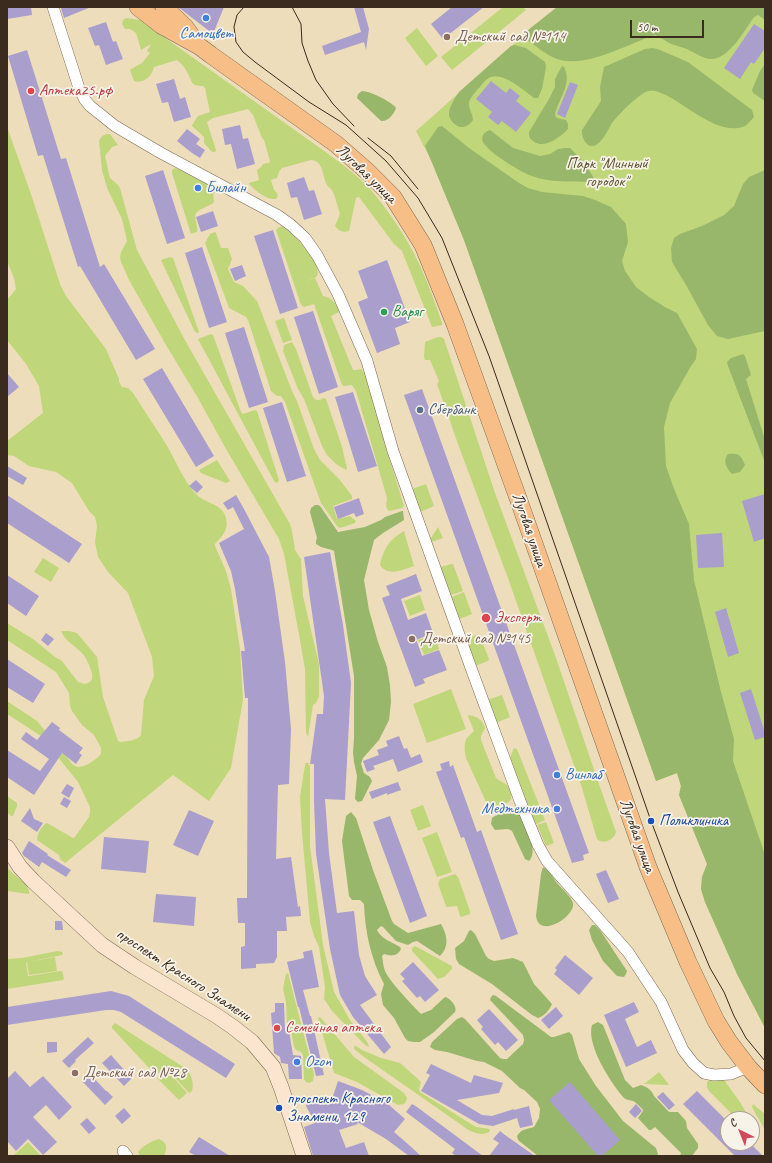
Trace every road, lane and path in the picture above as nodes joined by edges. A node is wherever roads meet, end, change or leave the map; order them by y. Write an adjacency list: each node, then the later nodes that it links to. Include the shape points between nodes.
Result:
1 (52, 7): 6 (street, via 79,88 90,106 115,126 154,149 277,215 305,238 317,255 338,294 367,361 393,451 538,845 547,861 628,952 661,1002 683,1050 693,1063 704,1073 714,1075 731,1074)
2 (138, 7): 4 (main road, Луговая улица, via 161,25)
3 (164, 7): 4 (main road, Луговая улица)
4 (199, 46): 6 (main road, Луговая улица, via 336,144 368,172 393,197 423,245 455,324 518,498 648,867 716,1021)
5 (7, 847): 8 (main road, проспект Красного Знамени, via 33,881 102,945 222,1020 252,1042 272,1067)
6 (748, 1067): 7 (main road, Луговая улица)
7 (765, 1085)
8 (304, 1156)

